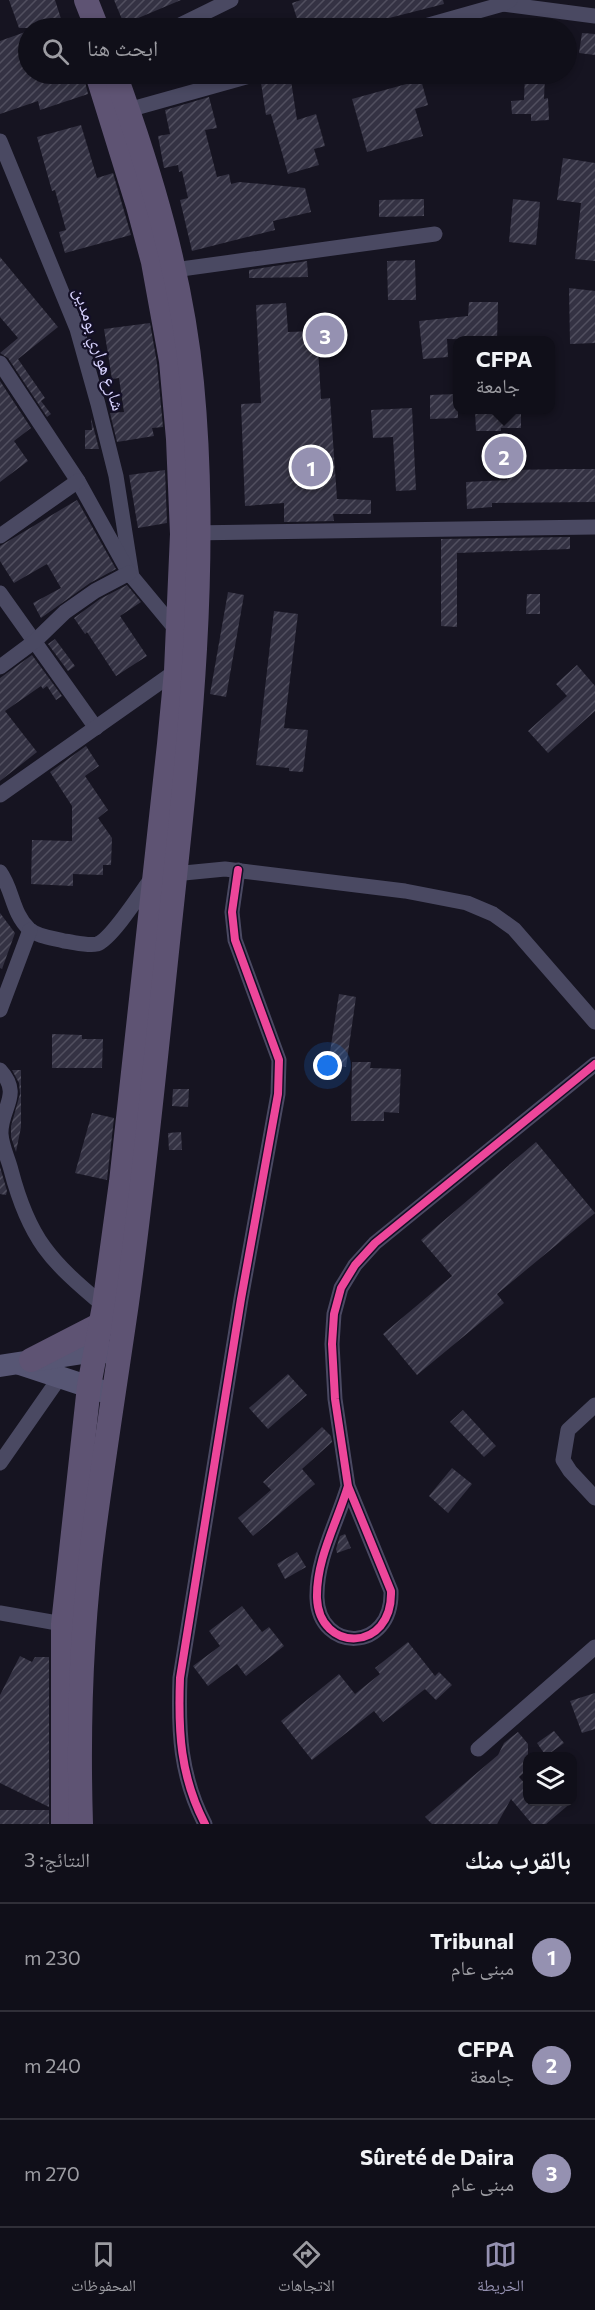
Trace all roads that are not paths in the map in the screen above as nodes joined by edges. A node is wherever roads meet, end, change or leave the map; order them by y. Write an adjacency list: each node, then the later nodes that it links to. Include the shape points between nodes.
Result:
1 (70, 0): 6 (main road)
2 (86, 0): 7 (main road)
3 (231, 0): 8 (street)
4 (507, 2): 5 (street); 9 (street)
5 (595, 16)
6 (77, 18)
7 (93, 18)
8 (194, 18)
9 (452, 18)
10 (100, 84): 20 (main road, via 150,251 171,361)
11 (119, 84): 13 (main road)
12 (221, 84): 13 (street)
13 (128, 110): 16 (main road)
14 (0, 141): 22 (street, شارع هواري بومدين, via 77,329 116,476)
15 (435, 234): 16 (street)
16 (174, 270): 20 (main road, via 192,381 200,484)
17 (0, 363): 18 (street)
18 (78, 481): 21 (street); 22 (street)
19 (595, 527): 20 (street)
20 (191, 533): 24 (main road); 32 (main road, via 191,701)
21 (0, 536)
22 (130, 575): 24 (street); 25 (street, via 95,591 65,612)
23 (0, 593): 25 (street)
24 (178, 632): 27 (main road)
25 (35, 641): 26 (street); 28 (street)
26 (0, 666)
27 (176, 672): 28 (street); 32 (main road)
28 (96, 728): 29 (street)
29 (0, 795)
30 (238, 870): 32 (street); 35 (street, via 405,891 466,903 493,914 514,929); 55 (street, via 232,912 235,940 279,1060 279,1074 180,1678 178,1724 185,1772)
31 (0, 872): 33 (street, via 11,891 15,912)
32 (164, 876): 33 (street, via 98,944 79,944); 38 (main road); 40 (main road, via 137,1226)
33 (30, 930): 34 (street)
34 (0, 1010)
35 (595, 1022)
36 (595, 1064): 47 (street, via 375,1243 341,1288 333,1314 332,1344 335,1399)
37 (0, 1070): 38 (street, via 11,1089 2,1142 22,1209 43,1248)
38 (101, 1315): 39 (main road); 41 (main road)
39 (96, 1351): 40 (street); 41 (street); 43 (main road)
40 (119, 1354): 44 (main road)
41 (16, 1363): 42 (street)
42 (60, 1377): 43 (street); 46 (street)
43 (89, 1386): 44 (street); 50 (main road)
44 (114, 1395): 54 (main road, via 86,1621 79,1758)
45 (595, 1405): 48 (street, via 568,1430 563,1460)
46 (0, 1463)
47 (348, 1486): 47 (street, via 323,1554 317,1600 320,1618 329,1630 353,1637 377,1631 384,1623 391,1591)
48 (595, 1498)
49 (0, 1613): 50 (street)
50 (63, 1624): 53 (main road)
51 (595, 1647): 52 (street)
52 (477, 1749)
53 (63, 1824)
54 (81, 1824)
55 (205, 1824)

